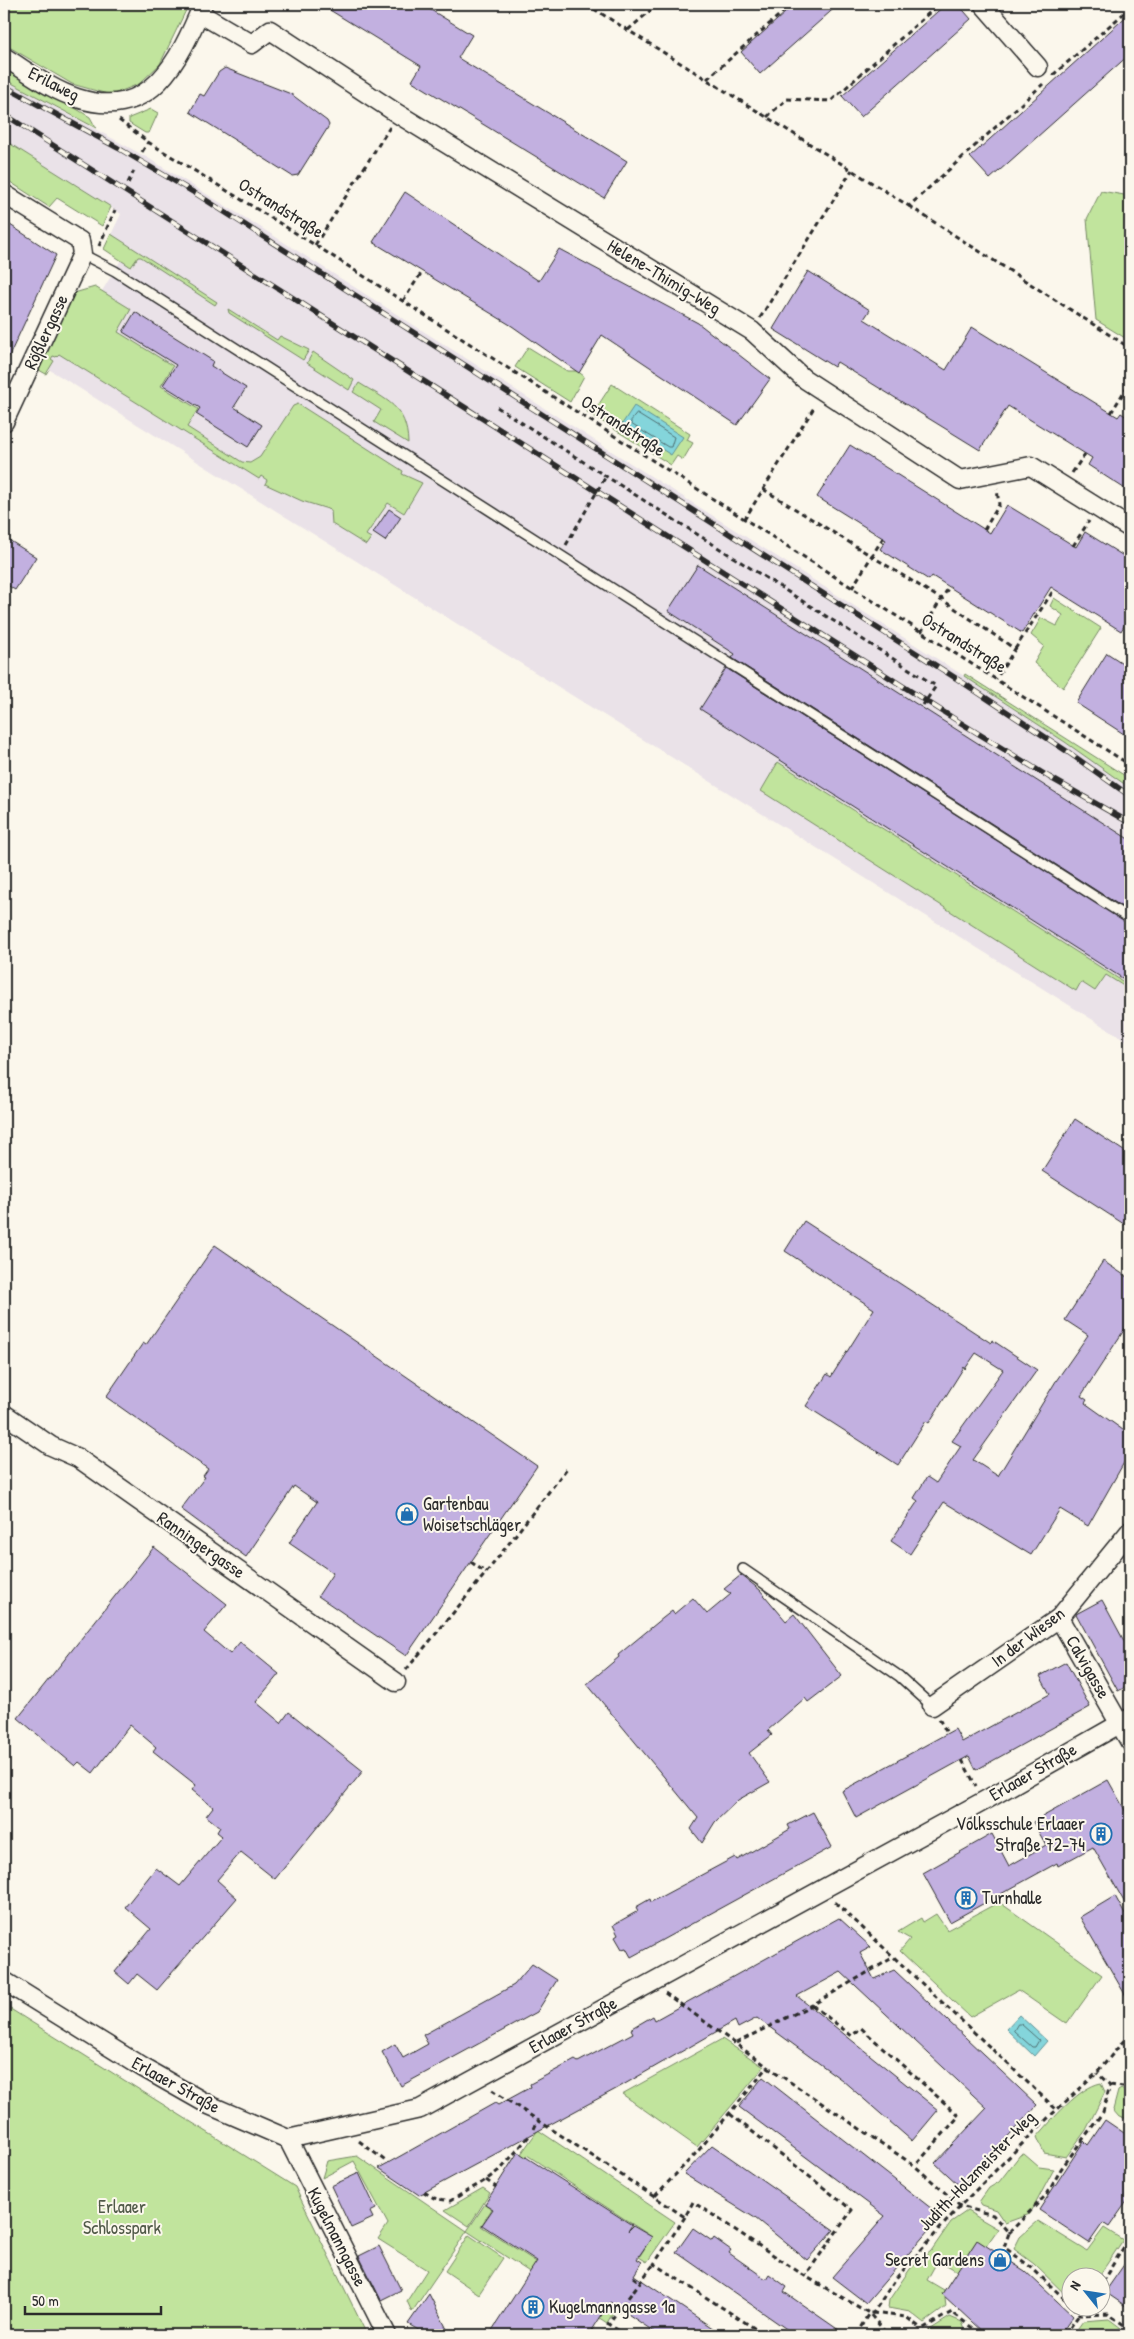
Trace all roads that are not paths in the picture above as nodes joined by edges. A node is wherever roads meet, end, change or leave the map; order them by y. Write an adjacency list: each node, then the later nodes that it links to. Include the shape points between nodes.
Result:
1 (983, 4): 4 (street)
2 (201, 8): 3 (street, Erilaweg, via 175,63 163,79 148,93 130,101 106,104 76,98); 8 (street, Helene-Thimig-Weg, via 252,44 270,30 398,114 752,331 803,378 960,480 1031,466)
3 (4, 57)
4 (1038, 67)
5 (4, 194): 6 (street)
6 (81, 248): 7 (street, Rößlergasse); 9 (lane)
7 (4, 422)
8 (1130, 528)
9 (1130, 919)
10 (4, 1414): 14 (street, Ranningergasse, via 51,1446 78,1458)
11 (1130, 1531): 13 (street, In der Wiesen)
12 (743, 1569): 15 (lane, via 899,1676)
13 (1059, 1618): 15 (street, In der Wiesen); 16 (street, Calvigasse)
14 (396, 1682)
15 (932, 1706)
16 (1126, 1720): 17 (street, Calvigasse); 19 (street, Erlaaer Straße, via 984,1801 420,2108)
17 (1130, 1742)
18 (4, 1981): 19 (street, Erlaaer Straße, via 209,2105)
19 (288, 2139): 20 (street, Kugelmanngasse)
20 (387, 2335)

